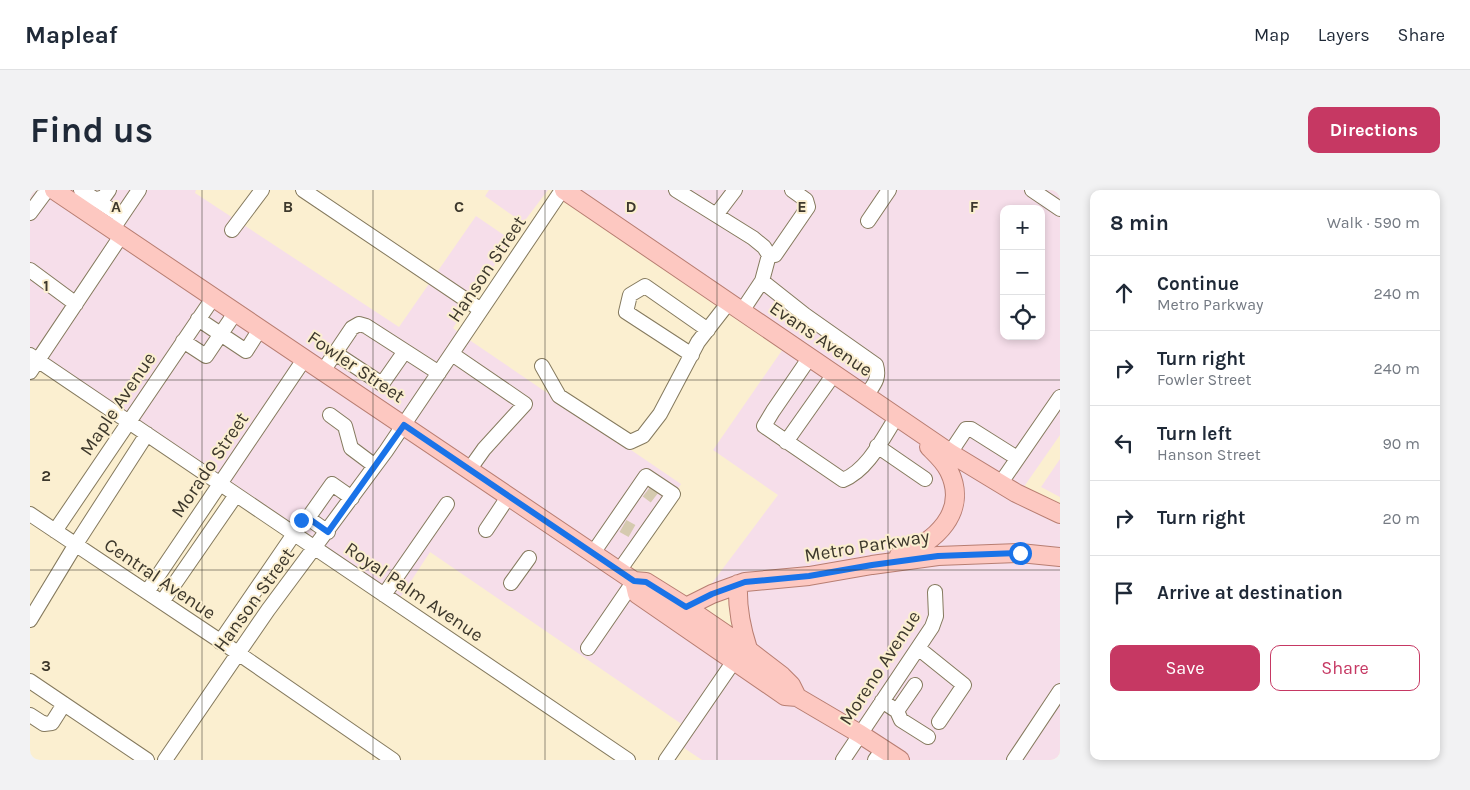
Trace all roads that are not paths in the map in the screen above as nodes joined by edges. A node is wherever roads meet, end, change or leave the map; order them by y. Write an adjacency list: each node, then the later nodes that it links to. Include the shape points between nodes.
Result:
1 (108, 190): 11 (street, via 104,197)
2 (139, 190): 16 (street)
3 (262, 190): 17 (street)
4 (303, 190): 24 (street)
5 (563, 190): 23 (main road, Evans Avenue); 24 (street, Hanson Street)
6 (676, 190): 14 (street)
7 (735, 190): 14 (street)
8 (792, 190): 18 (street, via 806,200 808,207 775,255)
9 (889, 190): 15 (street)
10 (1032, 190): 12 (street)
11 (68, 195): 13 (street); 16 (main road, Fowler Street)
12 (1060, 208)
13 (30, 211)
14 (716, 215): 18 (street, via 764,246)
15 (868, 221)
16 (118, 227): 21 (main road, Fowler Street); 22 (street)
17 (232, 230)
18 (769, 255): 20 (street)
19 (30, 270): 22 (street)
20 (762, 281): 23 (street); 42 (street, via 876,365 876,380)
21 (212, 298): 25 (main road, Fowler Street); 26 (street, Maple Avenue)
22 (76, 304): 37 (street)
23 (735, 307): 28 (street); 35 (main road, Evans Avenue)
24 (481, 310): 33 (street, Hanson Street)
25 (235, 313): 27 (main road, Fowler Street); 29 (street)
26 (198, 319): 29 (street); 30 (street, Maple Avenue)
27 (260, 329): 29 (street, via 246,351); 36 (main road, Fowler Street)
28 (708, 330): 34 (street); 34 (street, via 645,286 630,295 626,312)
29 (220, 335): 30 (street, via 206,356)
30 (183, 341): 46 (street, Maple Avenue)
31 (405, 352): 32 (street, via 359,324 352,328); 32 (street, via 382,384); 40 (street)
32 (335, 353): 39 (street)
33 (452, 354): 40 (street, Hanson Street); 54 (street, via 525,404)
34 (692, 355): 38 (street, via 660,414 643,436 630,442 558,396)
35 (810, 357): 41 (main road, Evans Avenue); 49 (street, via 764,426)
36 (304, 358): 39 (main road, Fowler Street); 56 (street, Morado Street)
37 (33, 363): 46 (street, Royal Palm Avenue)
38 (542, 366)
39 (323, 371): 47 (main road, Fowler Street)
40 (438, 374): 47 (street, Hanson Street)
41 (834, 374): 42 (main road, Evans Avenue); 49 (street)
42 (866, 396): 45 (main road, Evans Avenue)
43 (1060, 397): 52 (street)
44 (330, 415): 53 (street, via 345,426 352,448)
45 (903, 420): 50 (street); 51 (main road, Evans Avenue); 75 (main road, via 950,472 954,490 952,510 944,527 928,541)
46 (128, 422): 48 (street, Royal Palm Avenue); 67 (street, Maple Avenue)
47 (404, 425): 53 (street, Hanson Street); 54 (main road, Fowler Street)
48 (147, 434): 56 (street, Royal Palm Avenue); 70 (street)
49 (786, 442): 50 (street, via 842,480 852,476)
50 (878, 446): 55 (street)
51 (950, 453): 52 (street, via 966,429); 57 (main road, Evans Avenue)
52 (1017, 458): 57 (street)
53 (375, 466): 60 (street, Hanson Street)
54 (468, 470): 59 (main road, Fowler Street)
55 (925, 479)
56 (220, 484): 58 (street, Royal Palm Avenue); 79 (street, Morado Street)
57 (1000, 484): 63 (main road, Evans Avenue)
58 (236, 495): 69 (street, Royal Palm Avenue); 82 (street)
59 (508, 496): 66 (street); 72 (main road, Fowler Street)
60 (352, 498): 64 (street, via 332,484); 68 (street, Hanson Street)
61 (447, 504): 81 (street)
62 (30, 514): 67 (street, Central Avenue)
63 (1060, 514)
64 (308, 518): 68 (street); 69 (street, via 301,520)
65 (628, 529): 65 (street, via 652,494); 72 (street); 76 (street)
66 (486, 530)
67 (55, 531): 70 (street, Central Avenue)
68 (328, 532): 71 (street, Hanson Street)
69 (293, 533): 71 (street, Royal Palm Avenue); 86 (street)
70 (76, 544): 79 (street, Central Avenue); 85 (street)
71 (315, 548): 81 (street, Royal Palm Avenue); 90 (street, Hanson Street)
72 (593, 553): 76 (main road, Fowler Street)
73 (1060, 557): 75 (main road, Metro Parkway, via 984,554 938,556)
74 (529, 558): 77 (street)
75 (872, 565): 78 (main road, Metro Parkway)
76 (626, 576): 83 (main road, Fowler Street, via 638,594); 84 (main road, Fowler Street, via 646,582); 87 (street)
77 (512, 583)
78 (738, 584): 84 (main road, Metro Parkway); 89 (main road, via 737,600)
79 (147, 592): 82 (street, Central Avenue)
80 (935, 592): 88 (street, Moreno Avenue, via 936,616)
81 (384, 595): 107 (street, Royal Palm Avenue)
82 (162, 602): 86 (street, Central Avenue)
83 (657, 607): 84 (main road); 91 (main road, Fowler Street)
84 (686, 607): 89 (main road, Fowler Street)
85 (30, 620)
86 (220, 642): 90 (street, Central Avenue)
87 (588, 648)
88 (918, 648): 96 (street, Moreno Avenue); 100 (street, via 964,685)
89 (748, 650): 94 (main road, Fowler Street)
90 (238, 653): 105 (street, Hanson Street); 106 (street, Central Avenue)
91 (734, 661): 94 (main road, Fowler Street, via 785,696); 108 (street)
92 (30, 681): 97 (street)
93 (915, 685): 98 (street)
94 (794, 691): 101 (main road, Fowler Street)
95 (1060, 691): 111 (street)
96 (882, 701): 98 (street); 101 (street, Moreno Avenue)
97 (64, 704): 99 (street, via 52,723 44,724); 104 (street)
98 (896, 711): 102 (street, via 901,720)
99 (30, 715)
100 (939, 722)
101 (860, 734): 103 (main road, Fowler Street); 109 (street, Moreno Avenue)
102 (928, 737)
103 (879, 754): 110 (main road, Fowler Street)
104 (147, 760)
105 (165, 760)
106 (393, 760)
107 (628, 760)
108 (666, 760)
109 (843, 760)
110 (900, 760)
111 (1014, 760)

